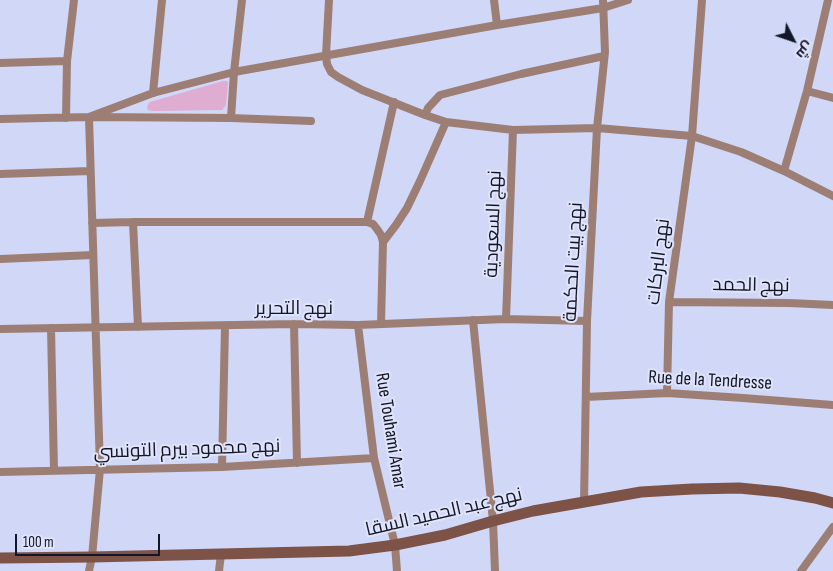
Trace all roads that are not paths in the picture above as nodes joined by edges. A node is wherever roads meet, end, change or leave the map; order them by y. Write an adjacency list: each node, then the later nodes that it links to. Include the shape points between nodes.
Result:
1 (74, 0): 13 (street)
2 (162, 0): 17 (street)
3 (242, 0): 15 (street)
4 (329, 0): 11 (street)
5 (494, 0): 10 (street)
6 (628, 0): 9 (street)
7 (702, 0): 29 (street, نهج البركات)
8 (828, 0): 16 (street)
9 (603, 4): 10 (street); 12 (street, نهج بيت الحكمة)
10 (497, 25): 11 (street)
11 (326, 55): 15 (street); 19 (street, via 331,72 338,77)
12 (604, 56): 20 (street, via 440,95); 27 (street, نهج بيت الحكمة)
13 (67, 61): 14 (street); 22 (street)
14 (0, 63)
15 (234, 72): 17 (street); 23 (street)
16 (807, 91): 18 (street); 31 (street)
17 (153, 93): 21 (street)
18 (833, 98)
19 (394, 102): 20 (street); 35 (street)
20 (425, 115): 26 (street)
21 (89, 117): 22 (street); 23 (street); 30 (street)
22 (66, 118): 24 (street)
23 (231, 118): 25 (street)
24 (0, 119)
25 (312, 121)
26 (446, 122): 28 (street); 37 (street, via 407,208)
27 (597, 128): 28 (street); 29 (street); 44 (street, نهج بيت الحكمة)
28 (513, 130): 42 (street, نهج السعودية)
29 (692, 136): 31 (street); 40 (street, نهج البركات)
30 (90, 171): 32 (street); 36 (street)
31 (784, 171): 33 (street)
32 (0, 174)
33 (833, 196)
34 (133, 222): 35 (street); 36 (street); 49 (street)
35 (367, 222): 37 (street, via 377,229)
36 (92, 223): 38 (street)
37 (383, 242): 46 (street)
38 (93, 255): 39 (street); 51 (street)
39 (0, 259)
40 (669, 302): 41 (street, نهج الحمد); 53 (street, نهج البركات)
41 (833, 304)
42 (506, 319): 43 (street, نهج التحرير); 44 (street, نهج التحرير)
43 (473, 320): 46 (street, نهج التحرير); 64 (street)
44 (587, 321): 54 (street, نهج بيت الحكمة)
45 (294, 324): 47 (street, نهج التحرير); 48 (street, نهج التحرير); 57 (street)
46 (381, 324): 47 (street, نهج التحرير)
47 (358, 325): 56 (street, Rue Touhami Amar)
48 (224, 326): 49 (street, نهج التحرير); 58 (street)
49 (138, 327): 51 (street, نهج التحرير)
50 (51, 328): 51 (street, نهج التحرير); 52 (street, نهج التحرير); 60 (street)
51 (96, 328): 59 (street)
52 (0, 329)
53 (667, 393): 54 (street, Rue de la Tendresse); 55 (street, Rue de la Tendresse)
54 (586, 397): 62 (street, نهج بيت الحكمة)
55 (833, 405)
56 (374, 458): 57 (street, نهج محمود بيرم التونسي); 66 (street, Rue Touhami Amar)
57 (297, 463): 58 (street, نهج محمود بيرم التونسي)
58 (222, 467): 59 (street, نهج محمود بيرم التونسي)
59 (100, 469): 60 (street, نهج محمود بيرم التونسي); 68 (street)
60 (54, 470): 61 (street, نهج محمود بيرم التونسي)
61 (0, 472)
62 (584, 503): 63 (street, نهج عبد الحميد السقا, via 641,492 692,488 780,492); 64 (street, نهج عبد الحميد السقا)
63 (833, 503)
64 (493, 521): 66 (street, نهج عبد الحميد السقا); 73 (street)
65 (833, 527): 74 (street)
66 (395, 545): 67 (street, نهج عبد الحميد السقا, via 349,551); 72 (street, Rue Touhami Amar)
67 (221, 554): 68 (street, نهج عبد الحميد السقا); 71 (street)
68 (92, 558): 69 (street, نهج عبد الحميد السقا); 70 (street)
69 (0, 561)
70 (89, 571)
71 (219, 571)
72 (397, 571)
73 (495, 571)
74 (802, 571)

